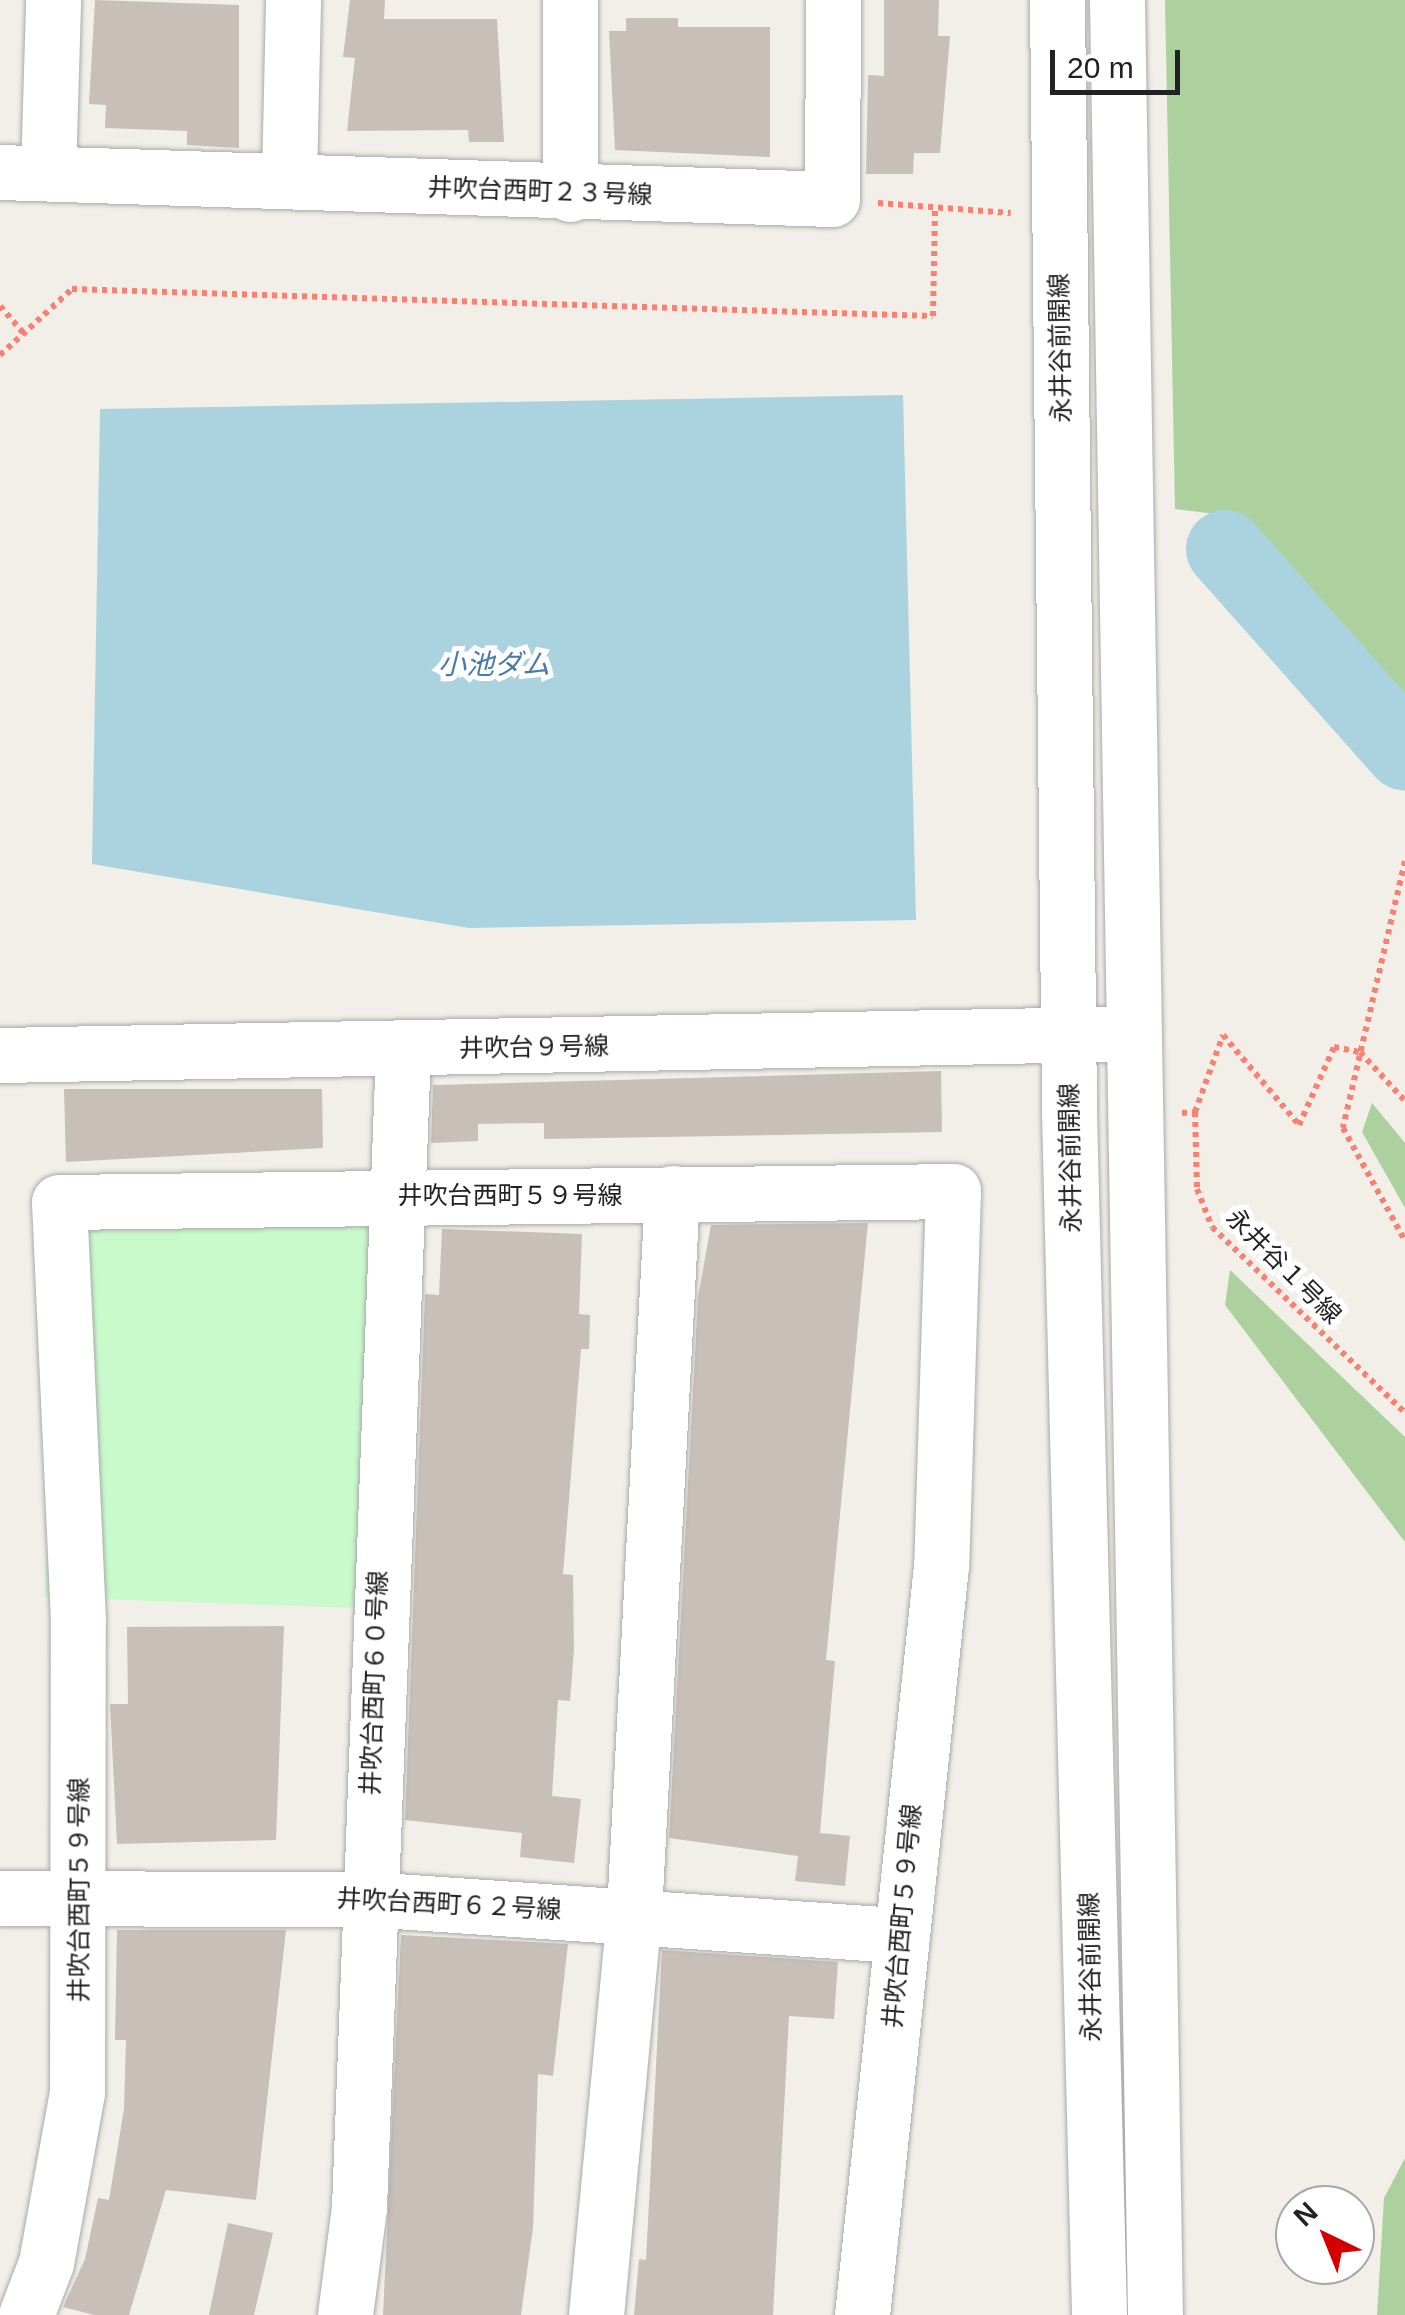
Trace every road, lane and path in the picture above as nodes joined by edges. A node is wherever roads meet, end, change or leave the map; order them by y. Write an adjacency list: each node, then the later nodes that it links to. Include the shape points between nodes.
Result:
1 (53, 0): 7 (street, 井吹台西町２３号線)
2 (294, 0): 8 (street)
3 (570, 0): 9 (street)
4 (832, 0): 10 (street)
5 (1057, 0): 12 (street, 永井谷前開線)
6 (1117, 0): 17 (street)
7 (24, 173): 8 (street, 井吹台西町２３号線)
8 (289, 180): 9 (street, 井吹台西町２３号線)
9 (570, 194): 10 (street, 井吹台西町２３号線)
10 (832, 199): 11 (path)
11 (935, 207): 12 (path); 14 (path, via 933,316 72,289)
12 (1059, 217): 18 (street, 永井谷前開線)
13 (0, 306): 14 (path)
14 (24, 334): 15 (path)
15 (0, 355)
16 (1405, 862): 20 (path)
17 (1139, 1030): 18 (street, 井吹台９号線); 24 (street)
18 (1068, 1037): 19 (street, 井吹台９号線); 38 (street, 永井谷前開線)
19 (403, 1050): 21 (street, 井吹台９号線); 26 (street, 井吹台西町６０号線)
20 (1360, 1052): 22 (path); 23 (path, via 1334,1047 1300,1125 1223,1035); 27 (path, via 1342,1128)
21 (0, 1054)
22 (1405, 1102)
23 (1194, 1112): 24 (path); 28 (path, 永井谷１号線, via 1197,1189 1212,1227)
24 (1141, 1115): 39 (street)
25 (672, 1194): 26 (street, 井吹台西町５９号線); 32 (street); 33 (street, 井吹台西町５９号線, via 953,1191 940,1566)
26 (392, 1196): 29 (street, 井吹台西町５９号線, via 59,1202 78,1620); 31 (street, 井吹台西町６０号線)
27 (1405, 1240)
28 (1405, 1413)
29 (80, 1894): 30 (street, 井吹台西町６２号線); 31 (street, 井吹台西町６２号線); 34 (street, 井吹台西町５９号線, via 78,2093 46,2263)
30 (0, 1898)
31 (366, 1899): 32 (street, 井吹台西町６２号線); 35 (street, 井吹台西町６０号線, via 359,2208)
32 (634, 1912): 33 (street, 井吹台西町６２号線); 36 (street)
33 (897, 1935): 37 (street, 井吹台西町５９号線, via 882,2160)
34 (26, 2315)
35 (345, 2315)
36 (596, 2315)
37 (862, 2315)
38 (1099, 2315)
39 (1155, 2315)

